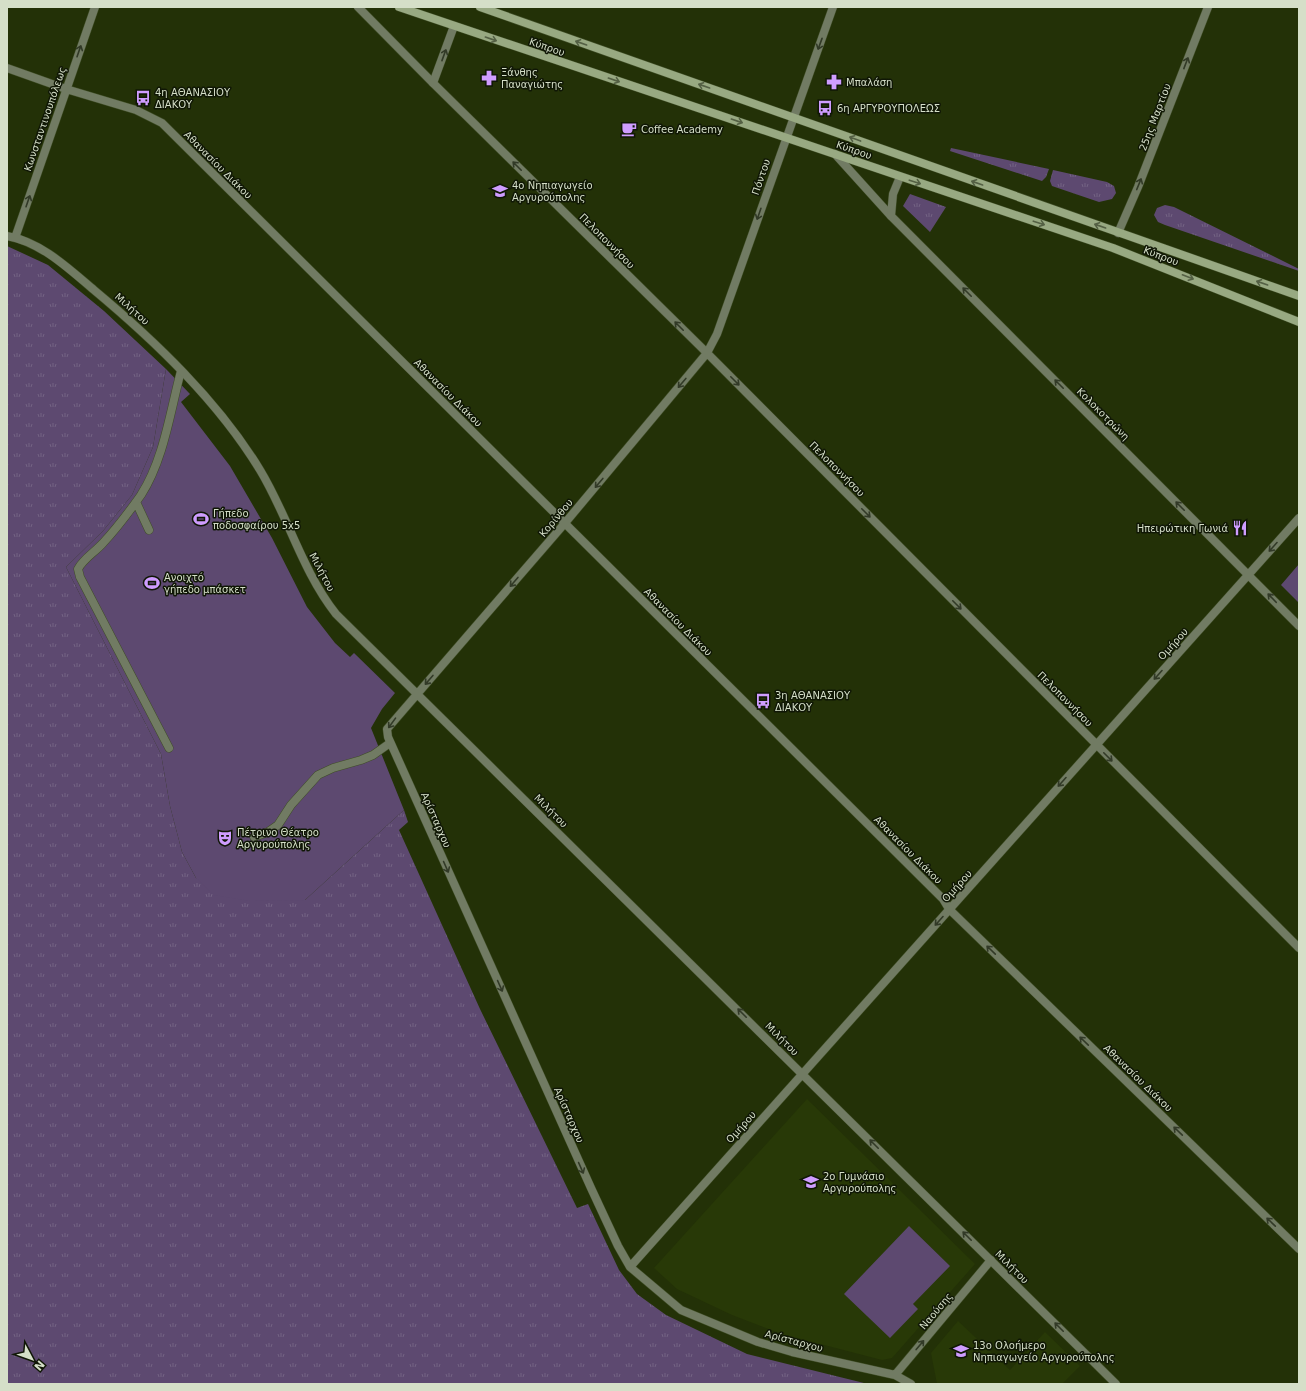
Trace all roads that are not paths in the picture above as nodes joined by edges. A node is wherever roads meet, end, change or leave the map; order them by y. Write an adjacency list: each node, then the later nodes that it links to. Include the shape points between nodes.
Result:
1 (95, 7): 10 (street, Κωνσταντινουπόλεως, one-way to 1)
2 (358, 7): 9 (street, Πελοποννήσου)
3 (399, 7): 7 (main road, Κύπρου)
4 (480, 7): 11 (main road, Κύπρου, one-way to 4)
5 (833, 7): 11 (street, Πόντου, one-way to 11)
6 (1208, 7): 16 (street, 25ης Μαρτίου, one-way to 6)
7 (454, 26): 9 (street, one-way to 7); 12 (main road, Κύπρου, one-way to 12)
8 (7, 68): 10 (street, Αθανασίου Διάκου)
9 (433, 83): 20 (street, Πελοποννήσου, one-way to 9)
10 (66, 89): 17 (street, Κωνσταντινουπόλεως, one-way to 10); 24 (street, Αθανασίου Διάκου, via 136,110 162,123)
11 (793, 118): 12 (street, Πόντου); 16 (main road, Κύπρου, one-way to 11)
12 (786, 138): 13 (main road, Κύπρου); 20 (street, Πόντου, one-way to 20, via 717,334)
13 (835, 154): 14 (main road, Κύπρου); 15 (street, Κολοκοτρώνη)
14 (900, 177): 15 (street, via 893,194); 19 (main road, Κύπρου, one-way to 19, via 1113,248)
15 (891, 216): 26 (street, Κολοκοτρώνη, one-way to 15)
16 (1118, 232): 18 (main road, Κύπρου, one-way to 16)
17 (11, 237): 21 (street, Μιλήτου, via 39,248 72,271)
18 (1299, 296)
19 (1299, 322)
20 (707, 353): 24 (street, Κορίνθου, one-way to 24); 30 (street, Πελοποννήσου, one-way to 30)
21 (181, 371): 22 (street, via 163,442 153,471); 28 (street, Μιλήτου, via 231,428 261,471 321,594 336,614)
22 (136, 502): 25 (street); 31 (street, via 78,569)
23 (1299, 518): 26 (street, Ομήρου, one-way to 26)
24 (565, 523): 28 (street, Κορίνθου, one-way to 28); 33 (street, Αθανασίου Διάκου, via 938,894)
25 (149, 530)
26 (1248, 574): 27 (street, Κολοκοτρώνη, one-way to 26); 30 (street, Ομήρου, one-way to 30)
27 (1299, 626)
28 (417, 694): 29 (street, Αρίσταρχου, one-way to 29, via 387,729); 35 (street, Μιλήτου, one-way to 28)
29 (390, 743): 32 (street, via 373,755 318,775 291,805 278,825); 38 (street, Αρίσταρχου, one-way to 38, via 587,1181)
30 (1096, 744): 33 (street, Ομήρου, one-way to 33); 34 (street, Πελοποννήσου, one-way to 34)
31 (169, 748)
32 (254, 837)
33 (949, 909): 35 (street, Ομήρου, one-way to 35); 36 (street, Αθανασίου Διάκου, one-way to 33)
34 (1299, 948)
35 (803, 1073): 37 (street, Μιλήτου, one-way to 35); 38 (street, Ομήρου)
36 (1299, 1249)
37 (991, 1260): 39 (street, Ναούσης, one-way to 37); 41 (street, Μιλήτου, one-way to 37)
38 (630, 1267): 39 (street, Αρίσταρχου, via 681,1310 746,1337 792,1352)
39 (895, 1375): 40 (street, Αρίσταρχου)
40 (912, 1384)
41 (1116, 1384)

